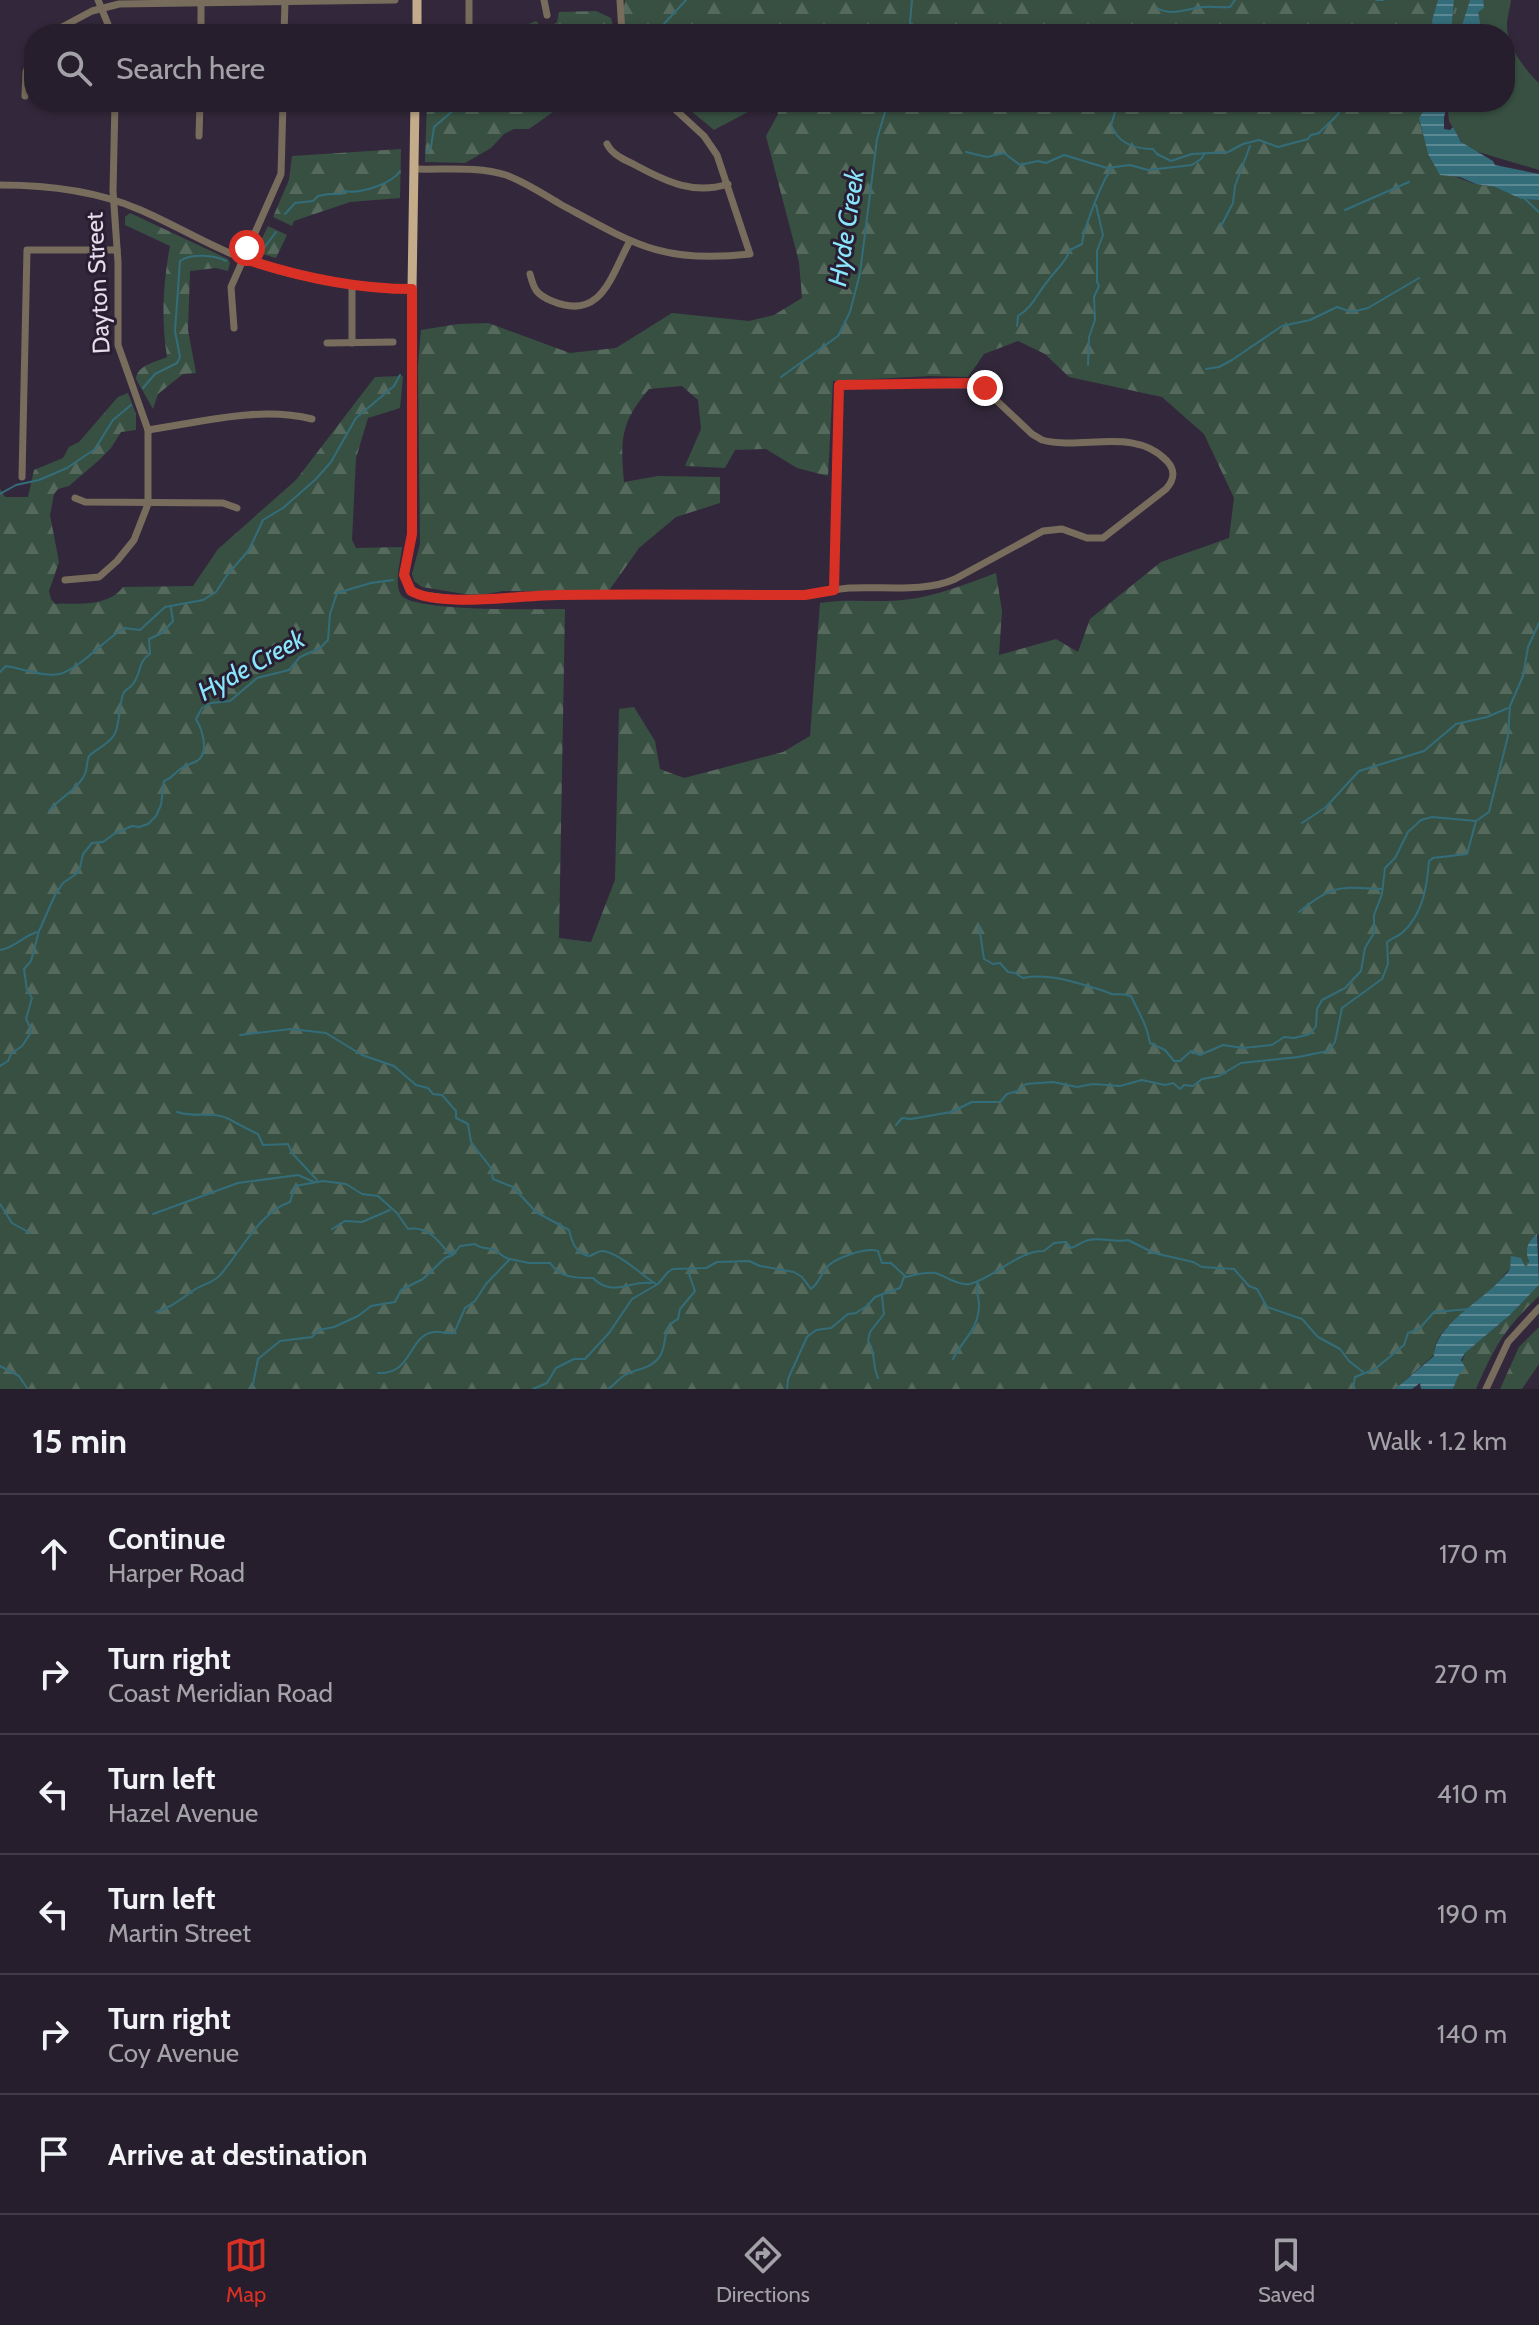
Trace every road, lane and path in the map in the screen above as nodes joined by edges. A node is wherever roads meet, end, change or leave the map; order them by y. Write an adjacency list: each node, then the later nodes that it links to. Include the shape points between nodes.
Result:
1 (395, 0): 7 (street)
2 (417, 0): 15 (main road)
3 (469, 0): 16 (street)
4 (544, 0): 10 (street)
5 (620, 0): 17 (street)
6 (239, 1): 7 (street); 8 (street)
7 (285, 2): 14 (street)
8 (201, 3): 9 (street); 13 (street)
9 (100, 4): 11 (street); 12 (street)
10 (547, 15)
11 (66, 24)
12 (108, 24)
13 (201, 24)
14 (284, 24)
15 (417, 24)
16 (469, 24)
17 (621, 24)
18 (115, 112): 28 (street, Dayton Street)
19 (200, 112): 23 (street)
20 (283, 112): 31 (street, via 281,174)
21 (415, 112): 25 (main road)
22 (678, 112): 26 (street, via 709,142)
23 (199, 136)
24 (607, 144): 26 (street, via 616,155 672,184 697,189)
25 (415, 169): 29 (street, via 502,174); 34 (main road)
26 (728, 184): 29 (street, via 750,254 686,257)
27 (0, 185): 28 (street, via 53,187)
28 (114, 200): 30 (street, Dayton Street); 31 (street)
29 (630, 241): 32 (street, via 602,294 585,305 568,307 542,297)
30 (117, 250): 40 (street, Dayton Street, via 119,352); 41 (street, via 27,250)
31 (242, 258): 33 (street); 35 (street, via 231,287)
32 (530, 274)
33 (352, 284): 34 (street); 38 (street)
34 (412, 289): 46 (street, via 412,534 404,577 414,592 472,600 537,595 805,595)
35 (234, 328)
36 (393, 342): 38 (street)
37 (327, 343): 38 (street)
38 (352, 343)
39 (312, 419): 40 (street, via 225,416)
40 (148, 430): 43 (street, Dayton Street)
41 (22, 477)
42 (75, 498): 43 (street)
43 (148, 504): 44 (street, via 223,503); 45 (street, via 134,540 117,561 99,577)
44 (237, 508)
45 (65, 580)
46 (834, 590): 46 (street, via 839,385 976,384 1042,440 1146,446 1173,473 1170,485 1105,536 1092,539 1050,529 947,582)
47 (1539, 1308): 48 (street, via 1508,1342)
48 (1486, 1389)

